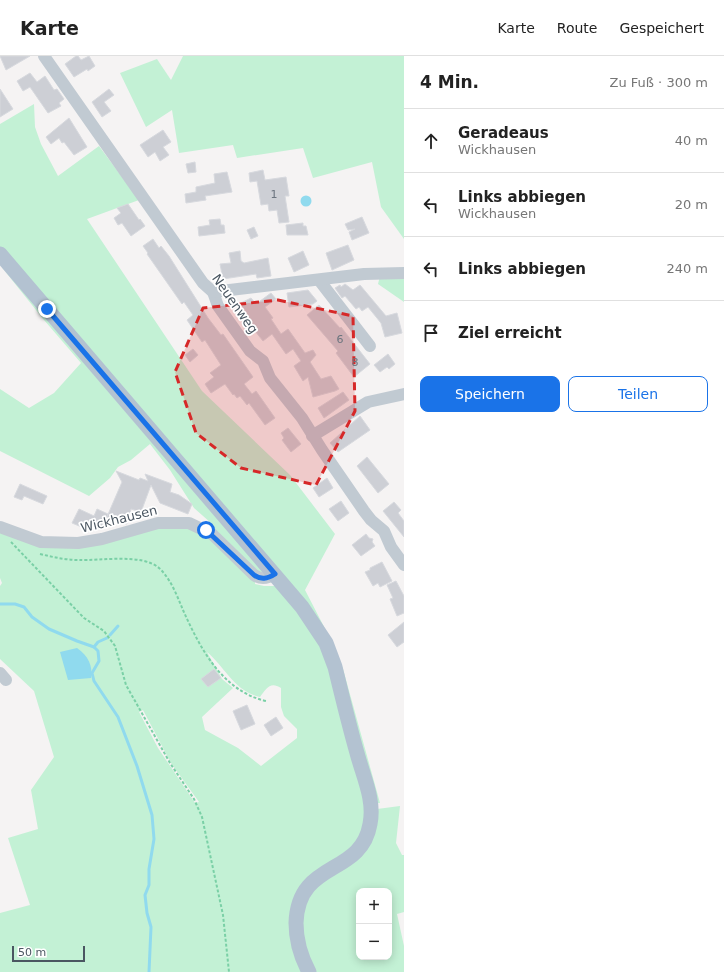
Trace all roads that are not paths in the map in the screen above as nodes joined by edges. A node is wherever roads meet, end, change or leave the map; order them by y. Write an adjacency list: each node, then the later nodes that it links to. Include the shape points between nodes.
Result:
1 (44, 56): 5 (street, Neuenweg, via 203,283)
2 (0, 254): 11 (main road)
3 (404, 273): 4 (street, via 364,274)
4 (319, 280): 5 (street); 6 (street)
5 (213, 292): 8 (street, Neuenweg, via 218,306 250,351 262,361 270,378 302,418)
6 (370, 346)
7 (404, 394): 8 (street, via 363,405)
8 (312, 436): 10 (street, Neuenweg, via 364,511 384,531 391,547)
9 (2, 528): 11 (street, Wickhausen, via 41,542 78,543 102,539 158,522 189,522 212,534 254,575 266,578)
10 (404, 565)
11 (275, 574): 12 (main road, via 321,634 331,654 371,805 370,826 364,841 349,858 306,886 299,901 296,936)
12 (309, 972)

